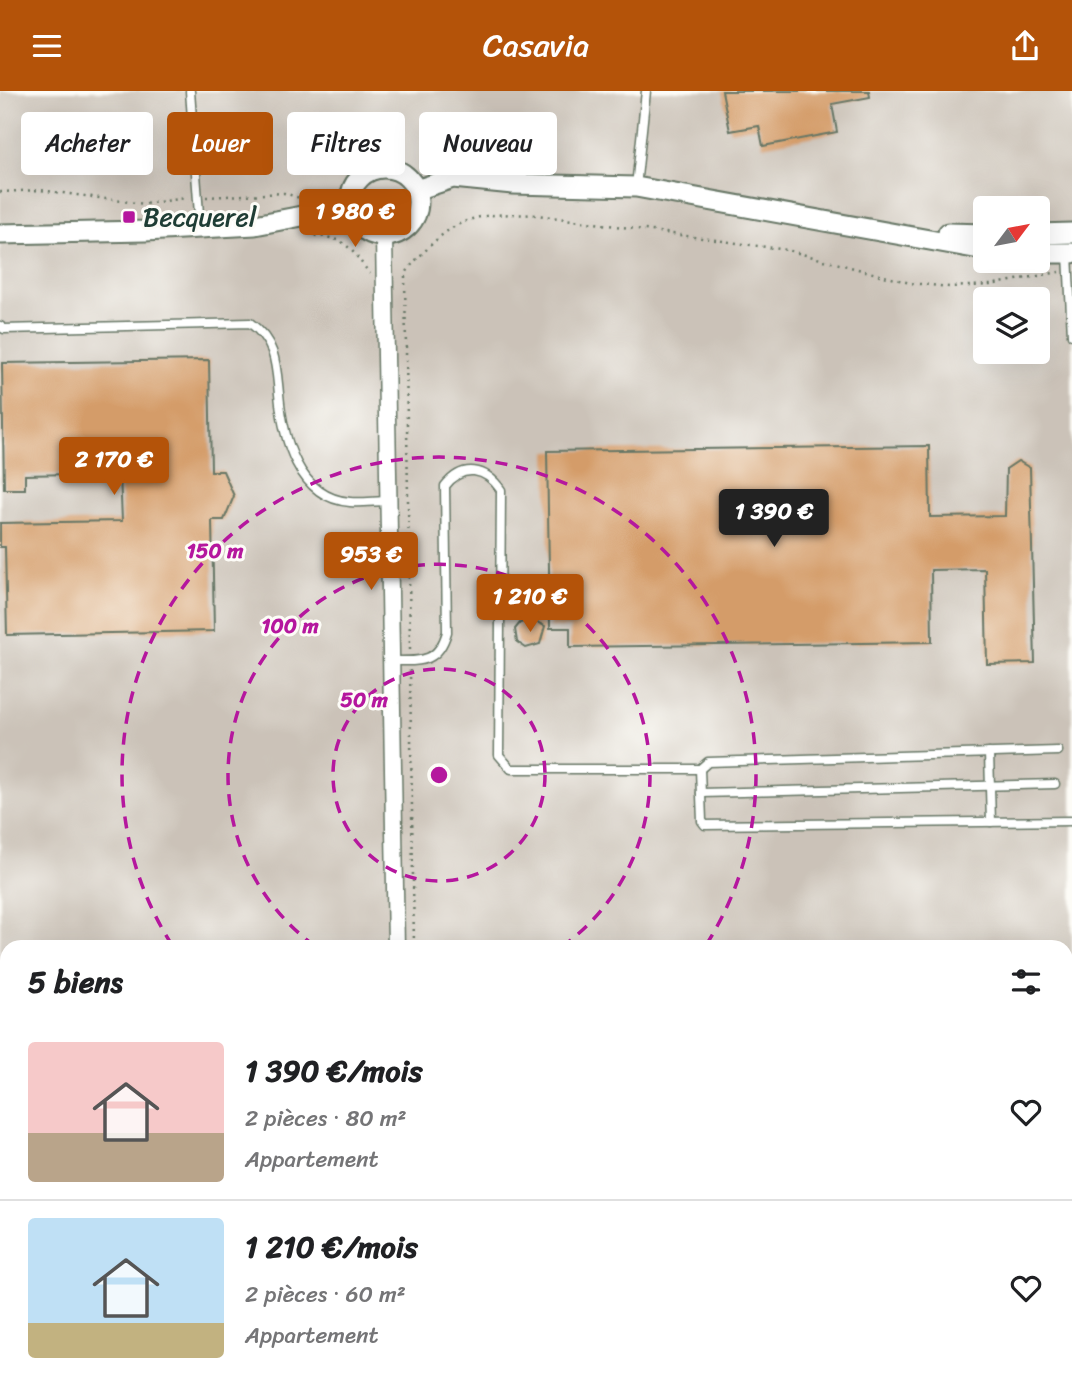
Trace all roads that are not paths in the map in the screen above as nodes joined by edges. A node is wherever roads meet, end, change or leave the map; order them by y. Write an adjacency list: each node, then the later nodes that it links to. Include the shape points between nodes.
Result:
1 (190, 91): 6 (lane)
2 (646, 91): 3 (lane)
3 (636, 187): 4 (street, via 453,179); 7 (street)
4 (416, 190): 5 (street, via 402,173 381,168 361,176); 10 (street, via 419,201 413,222)
5 (349, 207): 6 (street, via 255,225); 10 (street, via 365,232)
6 (201, 229): 8 (street)
7 (888, 231): 9 (street); 13 (street)
8 (0, 233)
9 (973, 234)
10 (384, 237): 17 (street)
11 (1050, 239): 12 (street)
12 (1070, 247): 14 (street); 16 (lane)
13 (973, 248)
14 (1050, 251)
15 (0, 326): 17 (lane, via 250,323 270,341 294,461 316,491 348,502)
16 (1072, 335)
17 (388, 501): 18 (street)
18 (391, 661): 21 (lane, via 426,659 442,648 447,632 445,486 462,471 487,473 502,490 499,755 504,763 511,769); 27 (street)
19 (1058, 751): 20 (lane)
20 (989, 753): 21 (lane, via 708,762); 23 (lane)
21 (700, 769): 24 (lane)
22 (1055, 784): 23 (lane)
23 (990, 788): 24 (lane); 26 (lane)
24 (701, 793): 26 (lane, via 705,825)
25 (1072, 821): 26 (lane)
26 (991, 822)
27 (396, 940)

